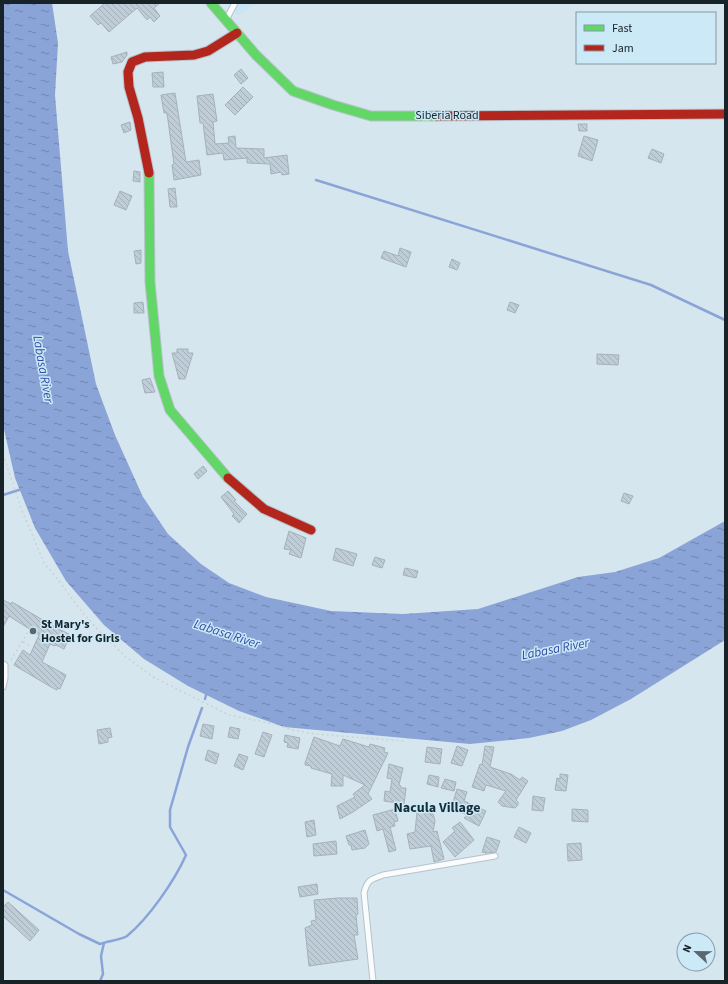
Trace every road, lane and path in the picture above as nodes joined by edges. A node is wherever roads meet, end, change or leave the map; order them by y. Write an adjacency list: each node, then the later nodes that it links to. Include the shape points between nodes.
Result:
1 (212, 3): 3 (street, Siberia Road)
2 (235, 3): 3 (lane)
3 (226, 20): 4 (street, Siberia Road)
4 (237, 33): 5 (street, Siberia Road, via 293,91 371,116); 7 (street, via 208,51 194,55 145,56 132,62 128,72 129,87 149,172 150,282 159,376 170,410 227,477 264,509)
5 (725, 114)
6 (3, 454): 13 (path, via 20,508 44,563 98,630 126,657 153,677 228,715 315,734)
7 (311, 530)
8 (28, 632): 9 (path)
9 (22, 642): 10 (path); 11 (path, via 9,662)
10 (31, 647)
11 (4, 665): 12 (lane, via 6,678)
12 (3, 687)
13 (404, 741)
14 (495, 856): 15 (lane, via 383,874 370,879 364,893)
15 (373, 981)

